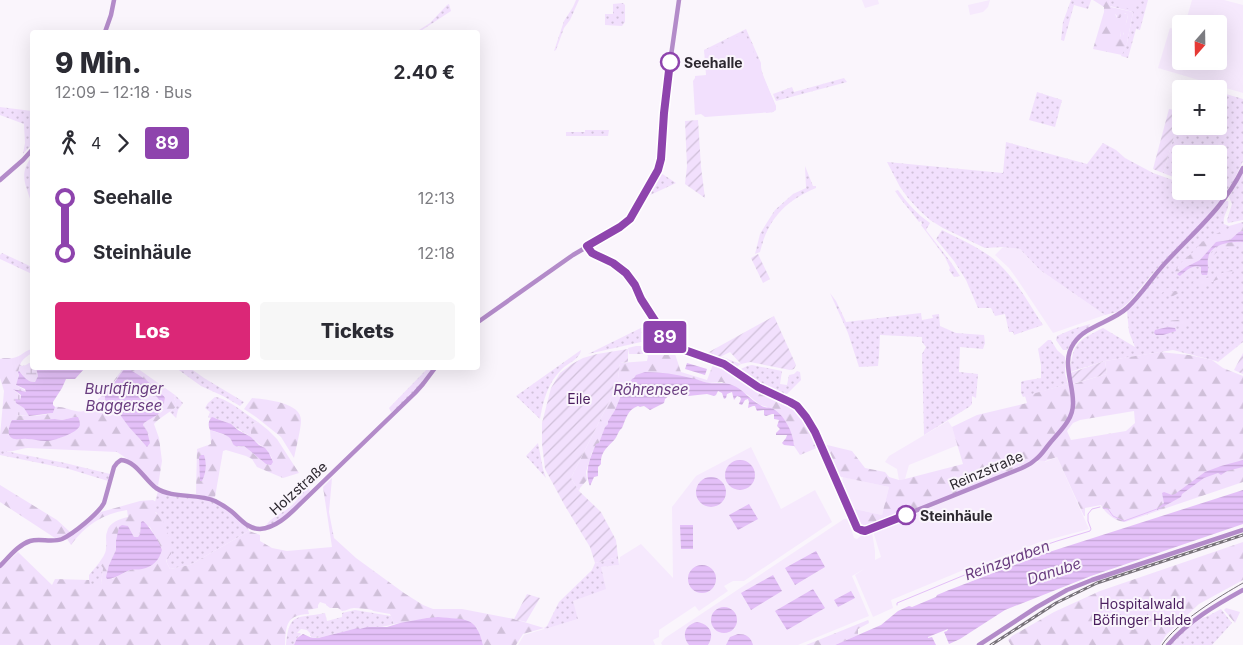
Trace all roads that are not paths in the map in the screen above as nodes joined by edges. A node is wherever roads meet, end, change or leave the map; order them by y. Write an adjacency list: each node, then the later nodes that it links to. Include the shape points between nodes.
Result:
1 (114, 0): 3 (street)
2 (679, 0): 7 (street, via 658,170 630,219)
3 (106, 30)
4 (30, 152): 6 (street)
5 (1243, 168): 7 (street, Reinzstraße, via 1218,208 1137,298 1126,309 1075,341 1068,354 1073,401 1071,414 1036,459 1022,468 865,531 857,528 815,432 797,406 758,387 724,364 674,346 664,336 626,273 592,253)
6 (0, 180)
7 (587, 246): 8 (street)
8 (480, 321)
9 (434, 370): 11 (street, Holzstraße, via 415,393 286,518 269,527 249,526 213,500 167,493 152,484 129,462 121,460 114,468 104,503 96,514 62,539 31,541 19,547)
10 (1243, 530): 13 (street, via 1073,587)
11 (0, 566)
12 (1243, 590): 14 (street, via 1197,618)
13 (979, 645)
14 (1168, 645)

